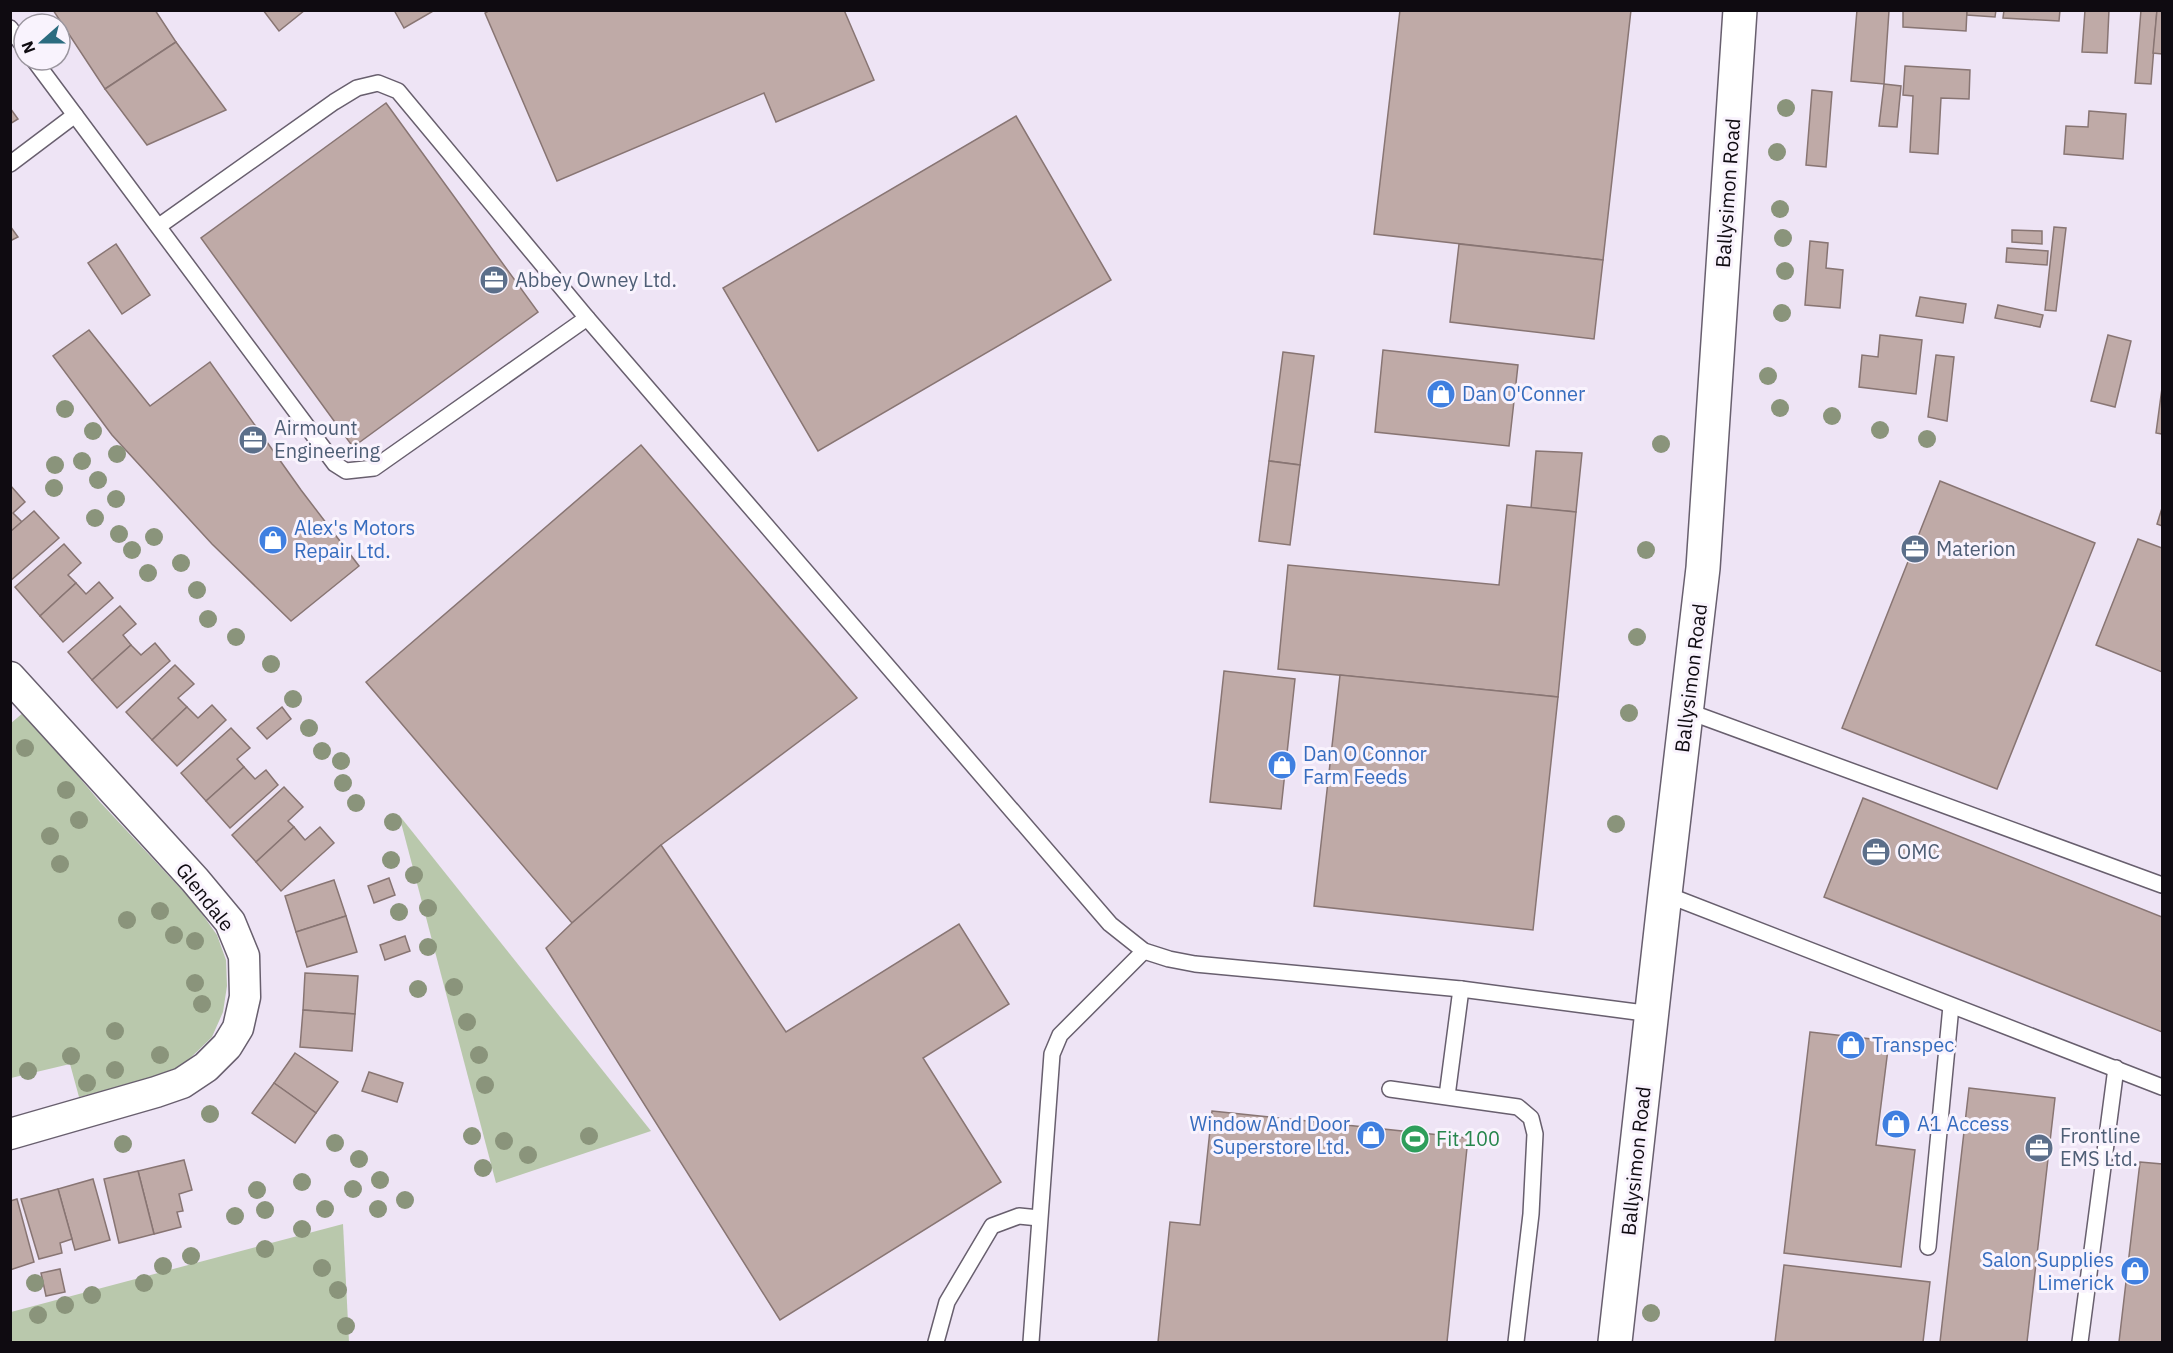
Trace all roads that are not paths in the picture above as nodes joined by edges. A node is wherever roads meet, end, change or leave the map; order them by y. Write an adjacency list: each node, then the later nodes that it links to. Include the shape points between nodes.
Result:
1 (1740, 10): 8 (main road, Ballysimon Road, via 1704,557)
2 (43, 72): 3 (lane)
3 (75, 115): 4 (lane); 5 (lane)
4 (10, 164)
5 (159, 226): 6 (lane, via 334,102 357,88 378,83 398,91); 6 (lane, via 335,464 346,471 374,468)
6 (587, 318): 11 (lane, via 1102,915)
7 (10, 677): 19 (street, Glendale, via 230,922 244,956 245,997 238,1028 226,1046 182,1083)
8 (1687, 711): 9 (lane); 10 (main road, Ballysimon Road)
9 (2163, 885)
10 (1665, 894): 13 (lane); 14 (main road, Ballysimon Road)
11 (1144, 951): 12 (lane, via 1195,964); 20 (lane, via 1059,1035 1052,1054)
12 (1461, 989): 14 (lane); 18 (lane)
13 (1951, 1006): 15 (lane); 21 (lane)
14 (1652, 1014): 25 (main road, Ballysimon Road)
15 (2116, 1068): 16 (lane); 26 (lane)
16 (2163, 1087)
17 (1390, 1089): 18 (lane)
18 (1447, 1096): 24 (lane, via 1518,1107 1531,1118 1535,1134 1531,1214)
19 (10, 1134)
20 (1039, 1218): 22 (lane, via 1019,1216 992,1226 947,1302); 23 (lane)
21 (1928, 1247)
22 (936, 1342)
23 (1031, 1342)
24 (1516, 1342)
25 (1615, 1342)
26 (2080, 1342)

